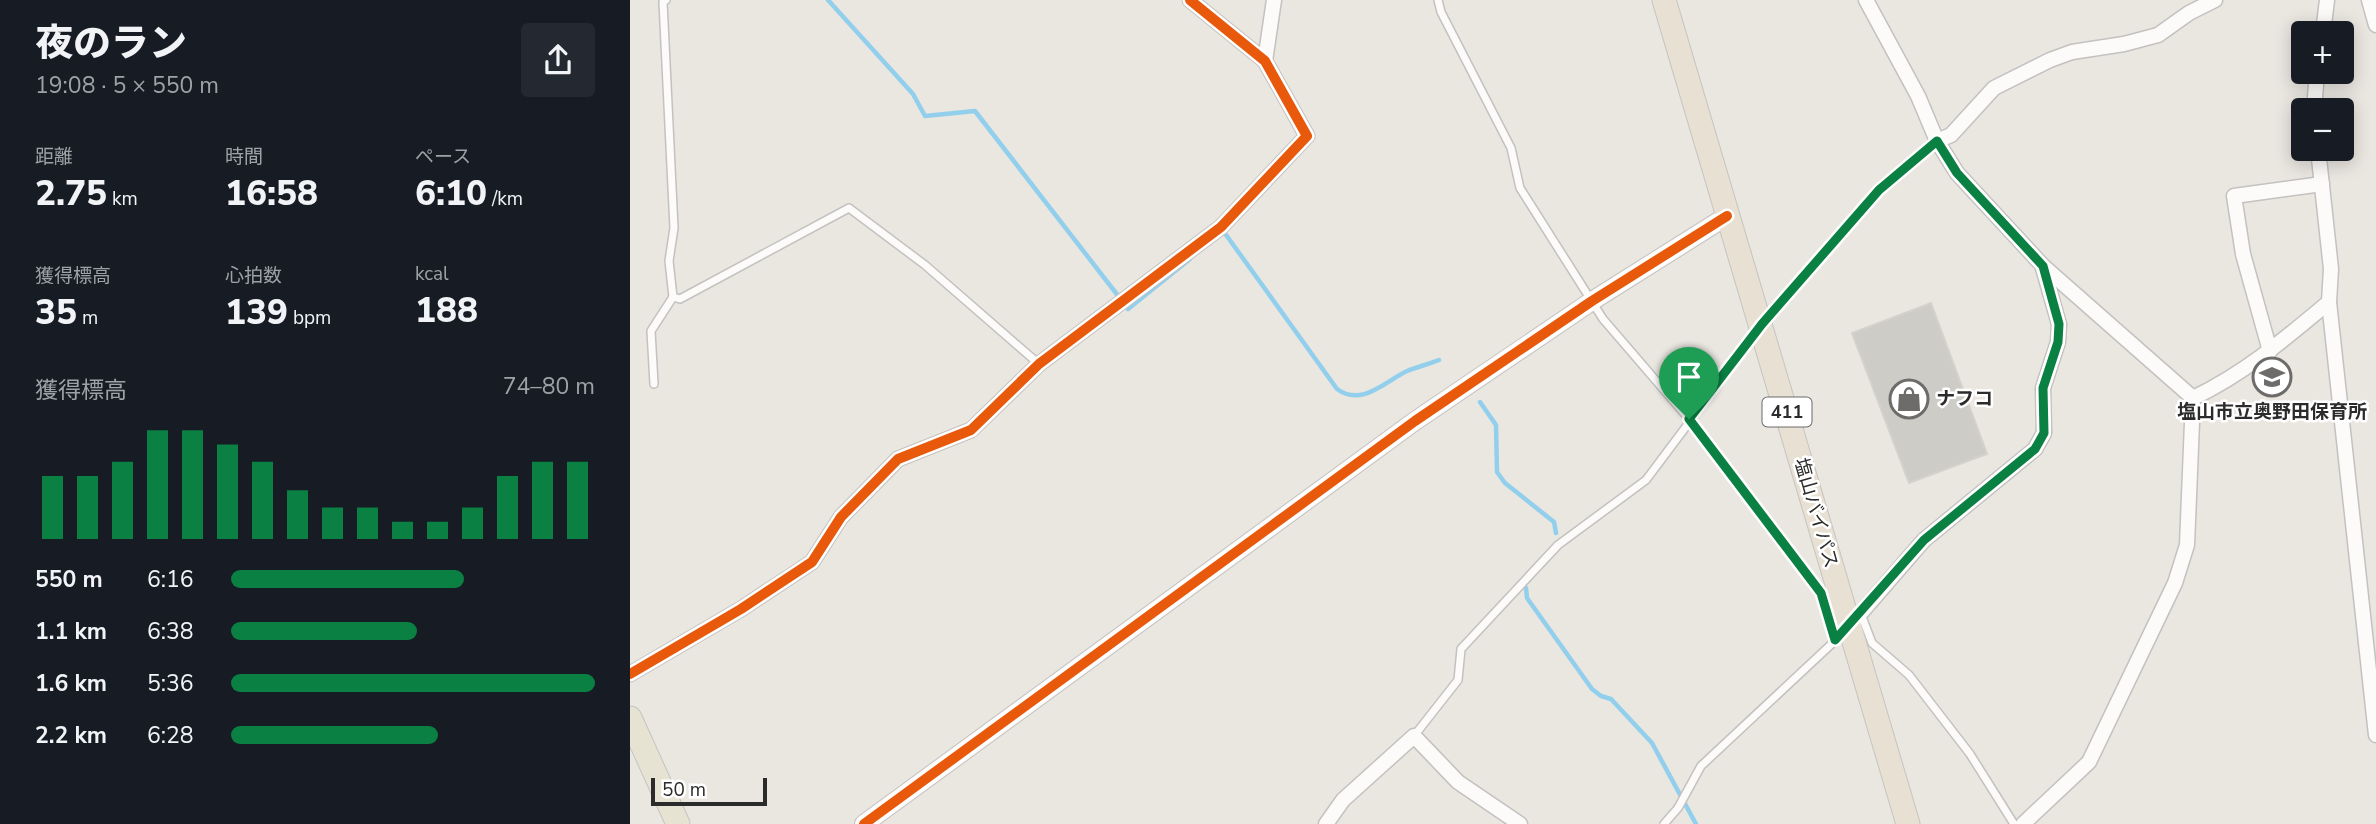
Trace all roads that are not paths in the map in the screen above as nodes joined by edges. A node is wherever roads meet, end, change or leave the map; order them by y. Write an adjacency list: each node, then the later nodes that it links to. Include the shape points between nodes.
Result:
1 (666, 0): 19 (lane)
2 (1190, 0): 13 (street)
3 (1274, 0): 13 (street)
4 (1438, 0): 20 (lane, via 1511,148 1520,188)
5 (1664, 0): 17 (highway, 塩山バイパス / 411)
6 (1866, 0): 14 (street)
7 (2215, 0): 10 (street)
8 (2328, 0): 11 (street)
9 (2368, 0): 12 (street)
10 (2185, 6): 14 (street, via 2158,35 2072,52 1994,88 1951,135)
11 (2325, 21)
12 (2376, 25)
13 (1265, 61): 24 (street, via 1307,136 1221,227)
14 (1937, 141): 18 (street, via 1957,173); 22 (lane, via 1879,190)
15 (2319, 161): 16 (street)
16 (2322, 184): 21 (street, via 2331,269); 23 (street, via 2234,196 2243,254)
17 (1727, 216): 20 (street); 22 (highway, 塩山バイパス / 411)
18 (2043, 266): 26 (street); 28 (street, via 2059,324 2043,388 2044,433 2035,449 1924,540)
19 (673, 298): 24 (lane, via 680,299 849,208 925,265); 25 (lane, via 651,331)
20 (1592, 301): 27 (lane); 34 (street, via 1415,421)
21 (2329, 302): 23 (street); 31 (street)
22 (1762, 324): 27 (lane); 28 (highway, 塩山バイパス / 411)
23 (2270, 352): 26 (street)
24 (1038, 364): 29 (street, via 971,430 898,459 841,517 811,562)
25 (654, 384)
26 (2193, 398): 40 (street, via 2187,545 2175,583 2089,762)
27 (1689, 419): 28 (lane); 32 (lane, via 1646,480 1559,545 1461,649 1458,680)
28 (1848, 627): 37 (lane, via 1702,766); 38 (highway, 塩山バイパス / 411); 39 (lane, via 1909,674)
29 (630, 674)
30 (630, 718): 33 (main road)
31 (2376, 735)
32 (1414, 736): 35 (street, via 1343,800); 36 (street, via 1458,782)
33 (678, 824)
34 (864, 824)
35 (1326, 824)
36 (1520, 824)
37 (1664, 824)
38 (1908, 824)
39 (2014, 824)
40 (2023, 824)

